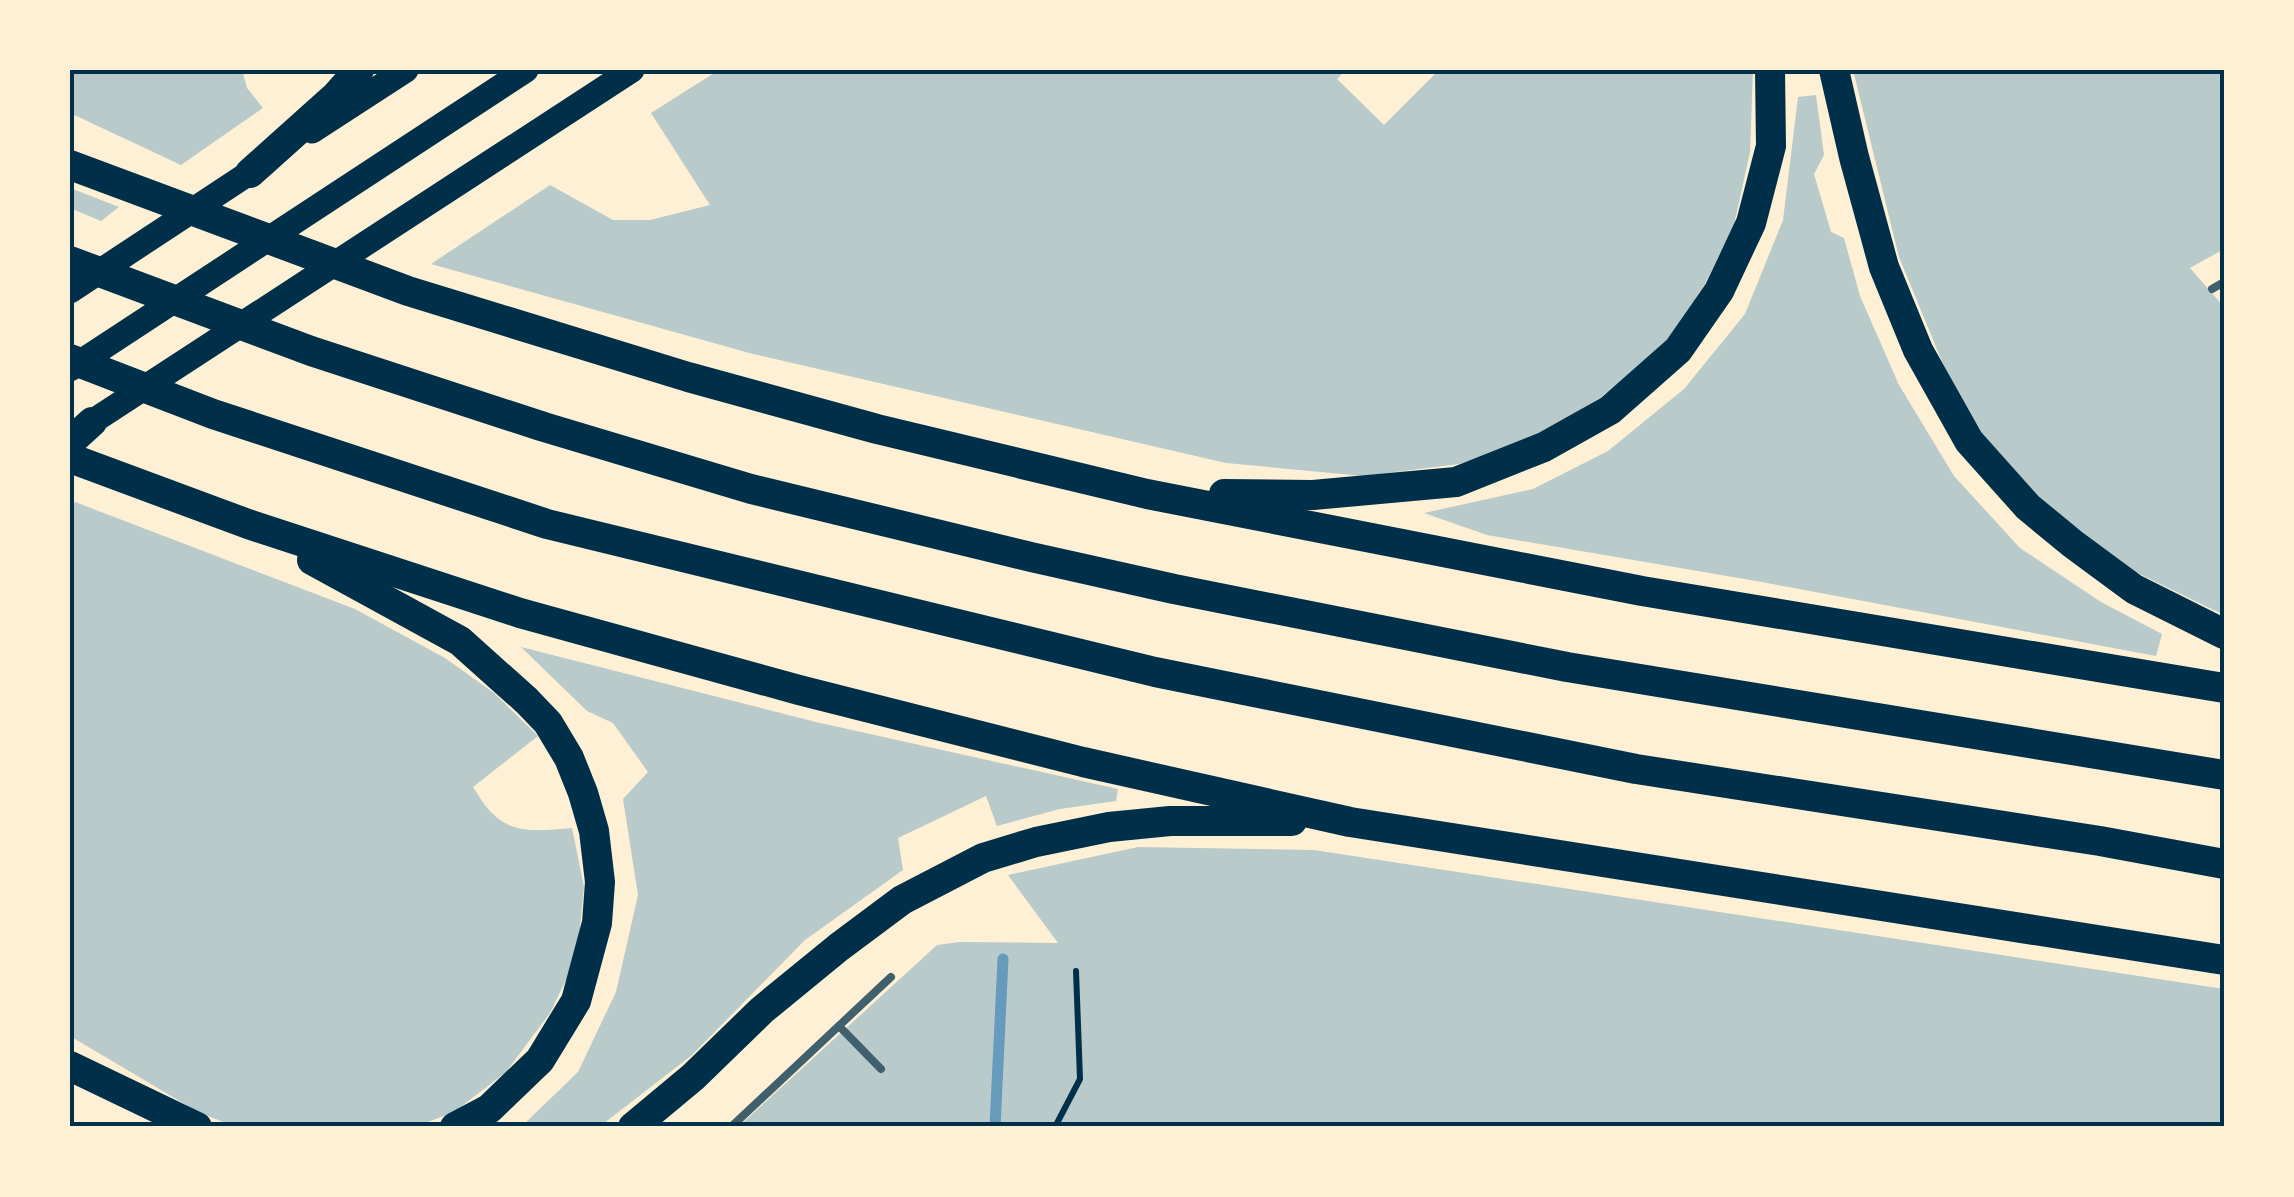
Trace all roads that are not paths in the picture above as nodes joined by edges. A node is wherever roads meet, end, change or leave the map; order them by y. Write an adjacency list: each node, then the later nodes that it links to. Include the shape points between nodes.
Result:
1 (359, 70): 7 (highway)
2 (406, 70): 7 (main road)
3 (526, 70): 17 (main road)
4 (632, 70): 18 (main road)
5 (1770, 70): 20 (highway, via 1771,146 1751,223 1719,291 1678,350 1610,410 1456,482 1314,495)
6 (1834, 70): 22 (highway, via 1884,267 1918,350 1969,440 2028,507 2074,544 2134,589)
7 (335, 106): 10 (highway)
8 (70, 150): 11 (highway)
9 (70, 166): 11 (highway)
10 (250, 173): 15 (main road)
11 (126, 188): 20 (highway, via 408,291 688,377)
12 (70, 260): 24 (highway, via 311,351 544,427 751,489 1031,557 1566,667)
13 (2224, 282): 14 (lane)
14 (2212, 288)
15 (70, 292)
16 (70, 359): 26 (highway, via 213,414 547,524 1155,672 1636,768)
17 (70, 369)
18 (77, 434)
19 (70, 458): 21 (highway)
20 (1147, 494): 23 (highway, via 1642,590)
21 (248, 524): 25 (highway, via 520,613 799,690); 33 (highway, via 460,641 548,724 584,793 600,882 576,1001 540,1060 489,1109)
22 (2224, 634)
23 (2224, 688)
24 (2224, 775)
25 (1350, 822): 27 (highway); 34 (highway, via 1170,821 1109,827 983,858 902,900 762,1010)
26 (2224, 864)
27 (2224, 960)
28 (891, 978): 29 (lane)
29 (839, 1026): 31 (lane); 35 (lane)
30 (70, 1066): 32 (highway)
31 (881, 1070)
32 (197, 1127)
33 (455, 1127)
34 (633, 1127)
35 (731, 1127)

